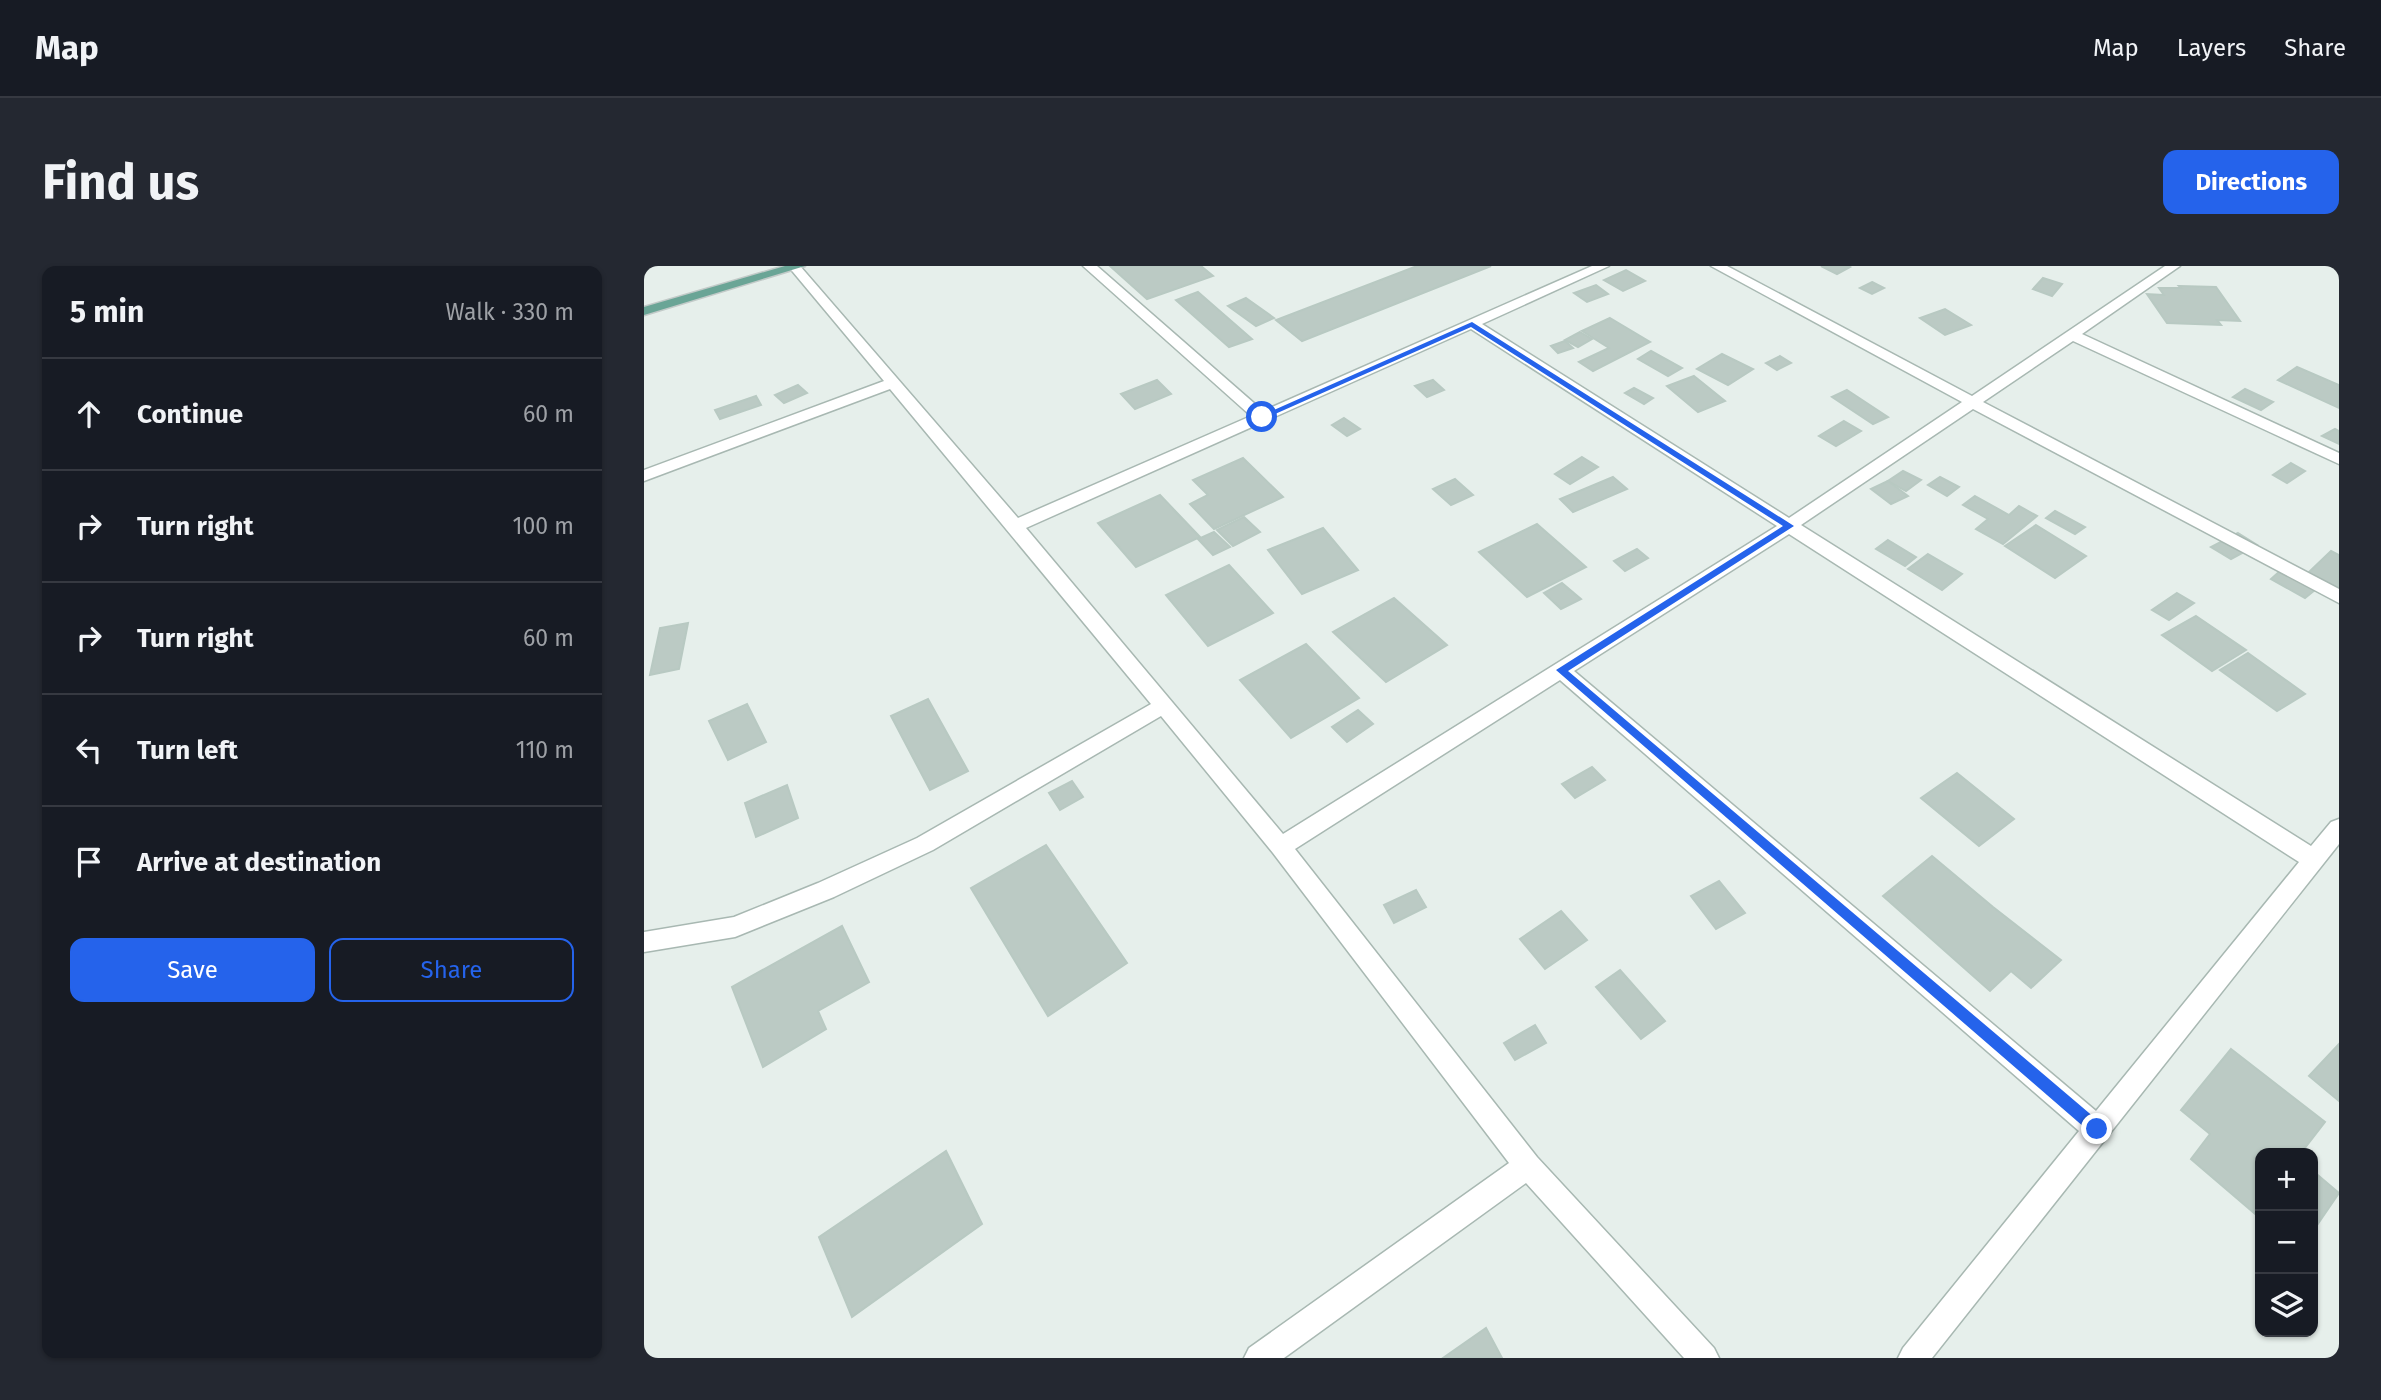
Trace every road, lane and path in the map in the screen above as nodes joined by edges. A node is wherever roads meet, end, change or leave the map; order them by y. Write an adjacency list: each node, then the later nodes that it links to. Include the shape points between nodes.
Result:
1 (1088, 266): 11 (street)
2 (1603, 266): 7 (street)
3 (1717, 266): 10 (street)
4 (2174, 266): 8 (street)
5 (797, 267): 6 (main road); 9 (street)
6 (644, 311)
7 (1472, 324): 11 (street); 15 (street)
8 (2072, 335): 10 (street); 12 (street)
9 (893, 383): 13 (street); 14 (street)
10 (1974, 402): 15 (street); 16 (street)
11 (1262, 417): 14 (street)
12 (2339, 459)
13 (644, 476)
14 (1015, 526): 18 (street)
15 (1789, 526): 17 (street); 21 (street)
16 (2339, 597)
17 (1561, 670): 20 (street); 23 (street)
18 (1163, 706): 20 (street); 22 (street, via 925,844 826,890 735,927)
19 (2339, 828): 21 (street)
20 (1281, 847): 24 (street)
21 (2313, 859): 23 (street)
22 (644, 942)
23 (2097, 1129): 27 (street)
24 (1528, 1166): 25 (street); 26 (street)
25 (1259, 1358)
26 (1704, 1358)
27 (1913, 1358)

